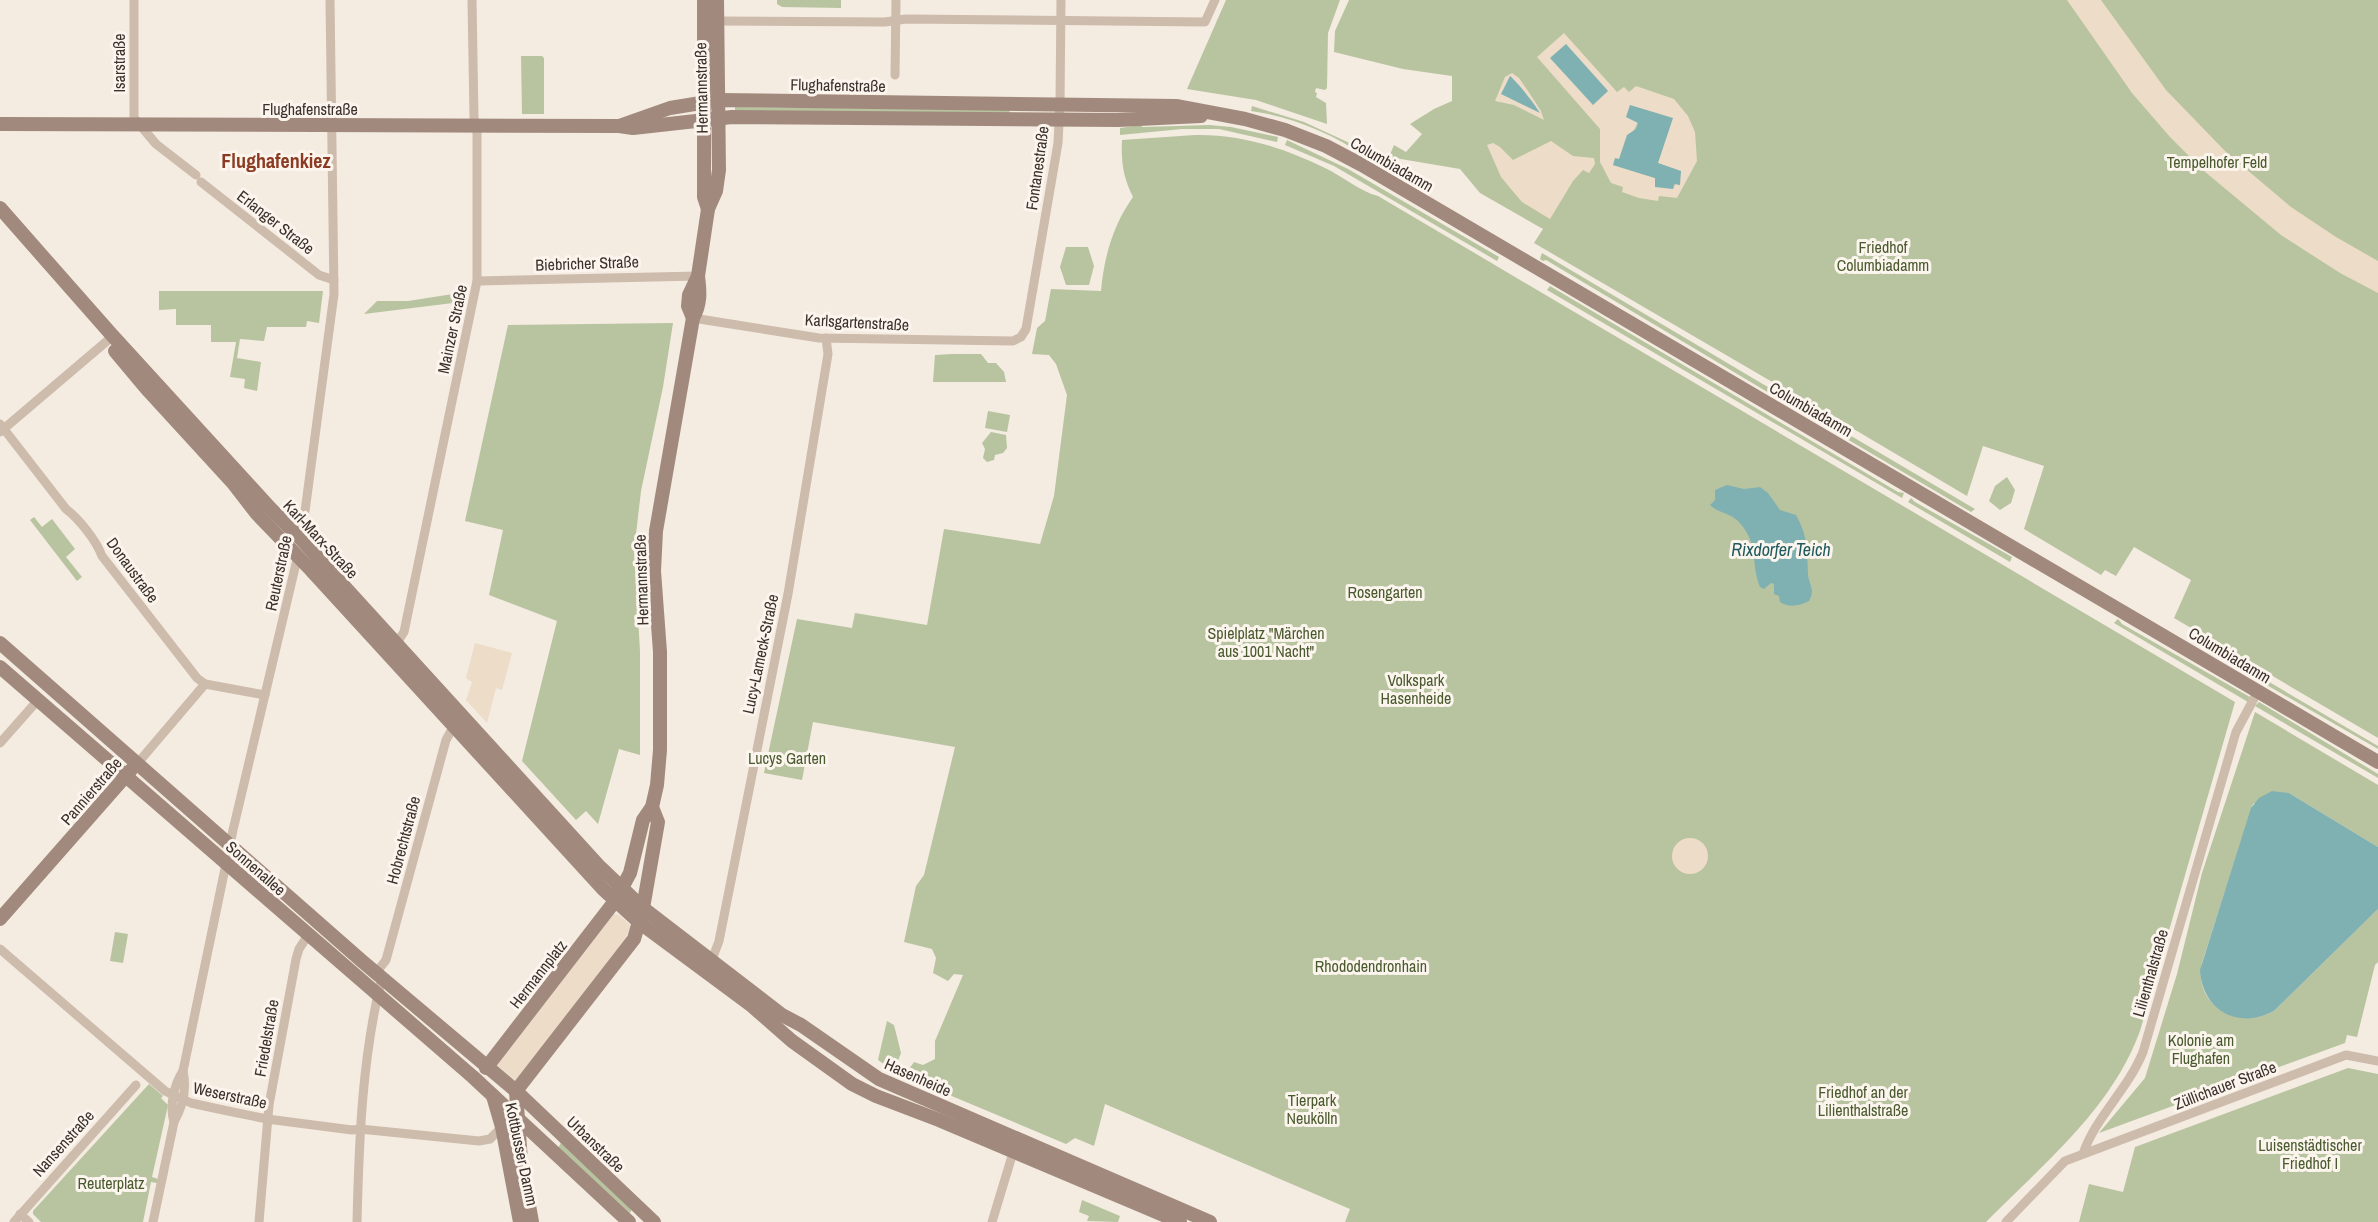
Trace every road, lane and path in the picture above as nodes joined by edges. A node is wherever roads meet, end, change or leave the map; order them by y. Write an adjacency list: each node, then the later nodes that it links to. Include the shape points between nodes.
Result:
1 (134, 0): 23 (street, Isarstraße, via 134,113)
2 (330, 0): 24 (street, Reuterstraße)
3 (472, 0): 25 (street, Mainzer Straße)
4 (704, 0): 14 (main road, Hermannstraße)
5 (717, 0): 11 (main road, Hermannstraße)
6 (896, 0): 9 (street)
7 (1061, 0): 10 (street, Fontanestraße)
8 (1215, 0): 10 (street, via 1205,22)
9 (896, 20): 10 (street); 11 (street); 12 (street)
10 (1060, 20): 16 (street, Fontanestraße)
11 (717, 21): 13 (main road, Hermannstraße)
12 (895, 75)
13 (719, 100): 14 (main road, Flughafenstraße); 15 (main road, Flughafenstraße); 18 (main road, Hermannstraße)
14 (704, 101): 21 (main road, Hermannstraße); 26 (main road, Flughafenstraße)
15 (1015, 103): 16 (main road, Flughafenstraße); 19 (main road)
16 (1060, 104): 17 (main road, Columbiadamm, via 1176,106); 20 (street, Fontanestraße)
17 (1215, 114): 20 (main road, Columbiadamm, via 1140,120); 44 (main road, Columbiadamm, via 1293,132 1362,165)
18 (719, 119): 19 (main road, Flughafenstraße); 21 (main road, Flughafenstraße); 28 (main road, Hermannstraße, via 719,170)
19 (1015, 120): 20 (main road, Flughafenstraße)
20 (1059, 120): 34 (street, Fontanestraße, via 1026,329)
21 (704, 121): 26 (main road, Flughafenstraße); 28 (main road, Hermannstraße, via 704,197)
22 (0, 124): 23 (main road, Flughafenstraße)
23 (138, 125): 24 (main road, Flughafenstraße); 31 (street, Erlanger Straße, via 156,144 319,275)
24 (332, 125): 25 (main road, Flughafenstraße); 31 (street, Reuterstraße)
25 (476, 126): 26 (main road, Flughafenstraße); 32 (street, Mainzer Straße)
26 (619, 126)
27 (0, 208): 36 (main road, Karl-Marx-Straße)
28 (708, 209): 30 (main road, Hermannstraße)
29 (0, 220): 36 (main road, Karl-Marx-Straße)
30 (698, 276): 32 (street, Biebricher Straße); 33 (main road, Hermannstraße, via 699,308)
31 (334, 280): 38 (street, Reuterstraße)
32 (477, 281): 41 (street, Mainzer Straße, via 404,632)
33 (693, 318): 35 (street, Karlsgartenstraße); 54 (main road, Hermannstraße, via 656,531 660,750)
34 (1021, 337): 35 (street, Karlsgartenstraße, via 1013,341)
35 (826, 338): 63 (street, Lucy-Lameck-Straße, via 828,354 793,570 756,746 756,763)
36 (110, 339): 37 (street); 38 (main road, Karl-Marx-Straße); 39 (main road, Karl-Marx-Straße, via 146,388)
37 (1, 428): 43 (street, Donaustraße, via 197,678)
38 (301, 539): 39 (street, Reuterstraße); 41 (main road, Karl-Marx-Straße)
39 (298, 556): 41 (main road, Karl-Marx-Straße); 45 (street, Reuterstraße)
40 (0, 643): 48 (main road, Sonnenallee)
41 (392, 649): 47 (main road, Karl-Marx-Straße)
42 (0, 667): 46 (main road, Sonnenallee)
43 (206, 684): 45 (street); 52 (street, Pannierstraße)
44 (2258, 691): 51 (main road, Columbiadamm); 82 (street, Lilienthalstraße, via 2236,732 2143,1052 2130,1079 2089,1136)
45 (265, 694): 55 (street, Reuterstraße)
46 (38, 700): 49 (street); 50 (main road, Sonnenallee)
47 (458, 720): 57 (main road, Karl-Marx-Straße, via 597,864); 64 (street, Hobrechtstraße, via 446,740)
48 (111, 741): 50 (main road); 52 (main road, Sonnenallee)
49 (0, 743)
50 (99, 755): 53 (main road, Sonnenallee)
51 (2378, 762)
52 (137, 764): 53 (main road, Pannierstraße); 55 (main road, Sonnenallee)
53 (126, 777): 56 (main road, Sonnenallee); 59 (main road, Pannierstraße)
54 (652, 807): 57 (main road, Hermannstraße, via 643,820 632,866); 58 (main road, Hermannstraße, via 658,822)
55 (230, 846): 56 (street, Reuterstraße); 64 (main road, Sonnenallee)
56 (226, 864): 61 (main road, Sonnenallee); 73 (street, Reuterstraße, via 183,1071 178,1079)
57 (619, 895): 58 (main road); 60 (main road); 69 (main road, Hermannplatz)
58 (643, 908): 60 (main road); 63 (main road, Hasenheide)
59 (0, 919)
60 (640, 923): 63 (main road, Hasenheide); 71 (main road, via 634,939)
61 (308, 935): 65 (main road, Sonnenallee); 75 (street, Friedelstraße, via 296,958)
62 (0, 949): 73 (street, Weserstraße)
63 (709, 967): 66 (main road, Hasenheide); 68 (main road, Hasenheide)
64 (379, 975): 65 (street, Hobrechtstraße); 69 (main road, Sonnenallee)
65 (378, 995): 72 (main road, Sonnenallee); 77 (street, Hobrechtstraße)
66 (844, 1056): 68 (main road, via 838,1063); 78 (main road, Hasenheide, via 879,1079)
67 (2378, 1061): 82 (street, Züllichauer Straße, via 2346,1055)
68 (825, 1065): 78 (main road, Hasenheide, via 868,1092)
69 (486, 1068): 71 (main road); 72 (main road)
70 (136, 1085): 84 (street, Nansenstraße)
71 (516, 1091): 72 (main road); 74 (main road); 79 (main road, Urbanstraße)
72 (492, 1094): 74 (main road); 76 (main road, Kottbusser Damm)
73 (178, 1099): 75 (street, Weserstraße); 86 (street, Reuterstraße, via 170,1112 174,1122)
74 (517, 1117): 81 (main road, Urbanstraße); 83 (main road, Kottbusser Damm)
75 (267, 1119): 77 (street, Weserstraße); 87 (street, Friedelstraße)
76 (502, 1127): 77 (street, Weserstraße, via 482,1142); 83 (main road, Kottbusser Damm)
77 (360, 1129): 88 (street, Hobrechtstraße)
78 (983, 1131): 80 (main road, Hasenheide)
79 (561, 1134): 81 (main road); 92 (main road, Urbanstraße)
80 (1015, 1145): 93 (street); 94 (main road, Hasenheide); 95 (main road, Hasenheide)
81 (549, 1147): 91 (main road, Urbanstraße)
82 (2083, 1154): 96 (street, via 2065,1161)
83 (515, 1162): 89 (main road, Kottbusser Damm); 90 (main road, Kottbusser Damm)
84 (17, 1218): 85 (street)
85 (29, 1222)
86 (153, 1222)
87 (259, 1222)
88 (357, 1222)
89 (520, 1222)
90 (532, 1222)
91 (629, 1222)
92 (654, 1222)
93 (992, 1222)
94 (1180, 1222)
95 (1210, 1222)
96 (2006, 1222)

